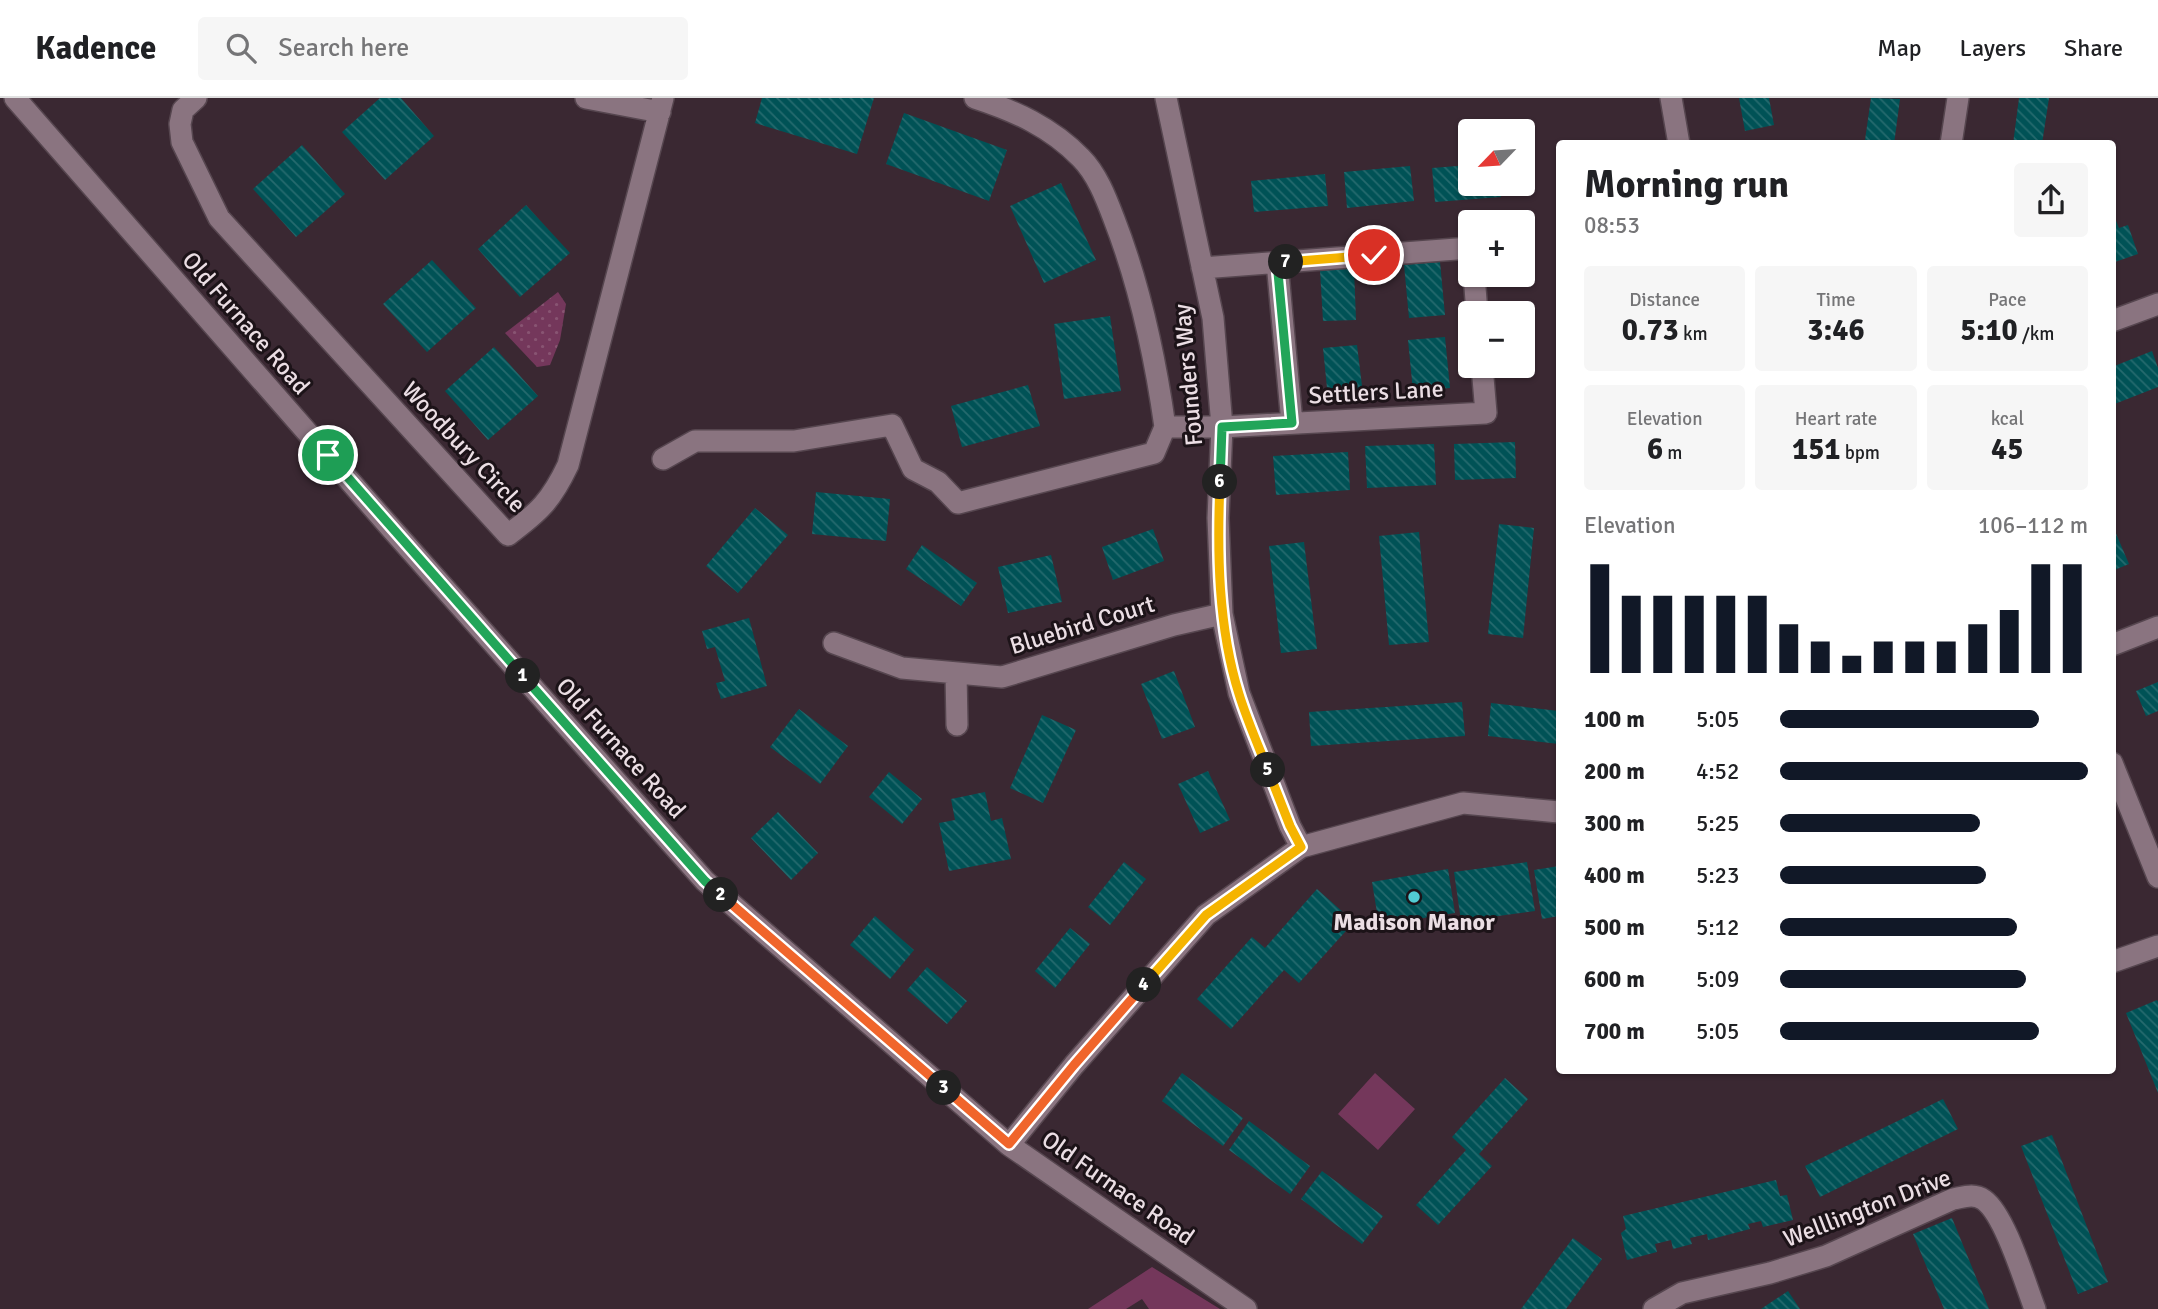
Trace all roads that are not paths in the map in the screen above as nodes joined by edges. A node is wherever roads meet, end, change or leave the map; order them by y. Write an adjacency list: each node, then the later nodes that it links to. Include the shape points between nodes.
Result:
1 (15, 98): 33 (street, Old Furnace Road, via 705,881)
2 (196, 98): 8 (street, Woodbury Circle, via 183,110 182,142 219,218 508,536 540,512 568,465)
3 (586, 98): 8 (street, Woodbury Circle)
4 (975, 98): 18 (street, via 1029,119 1073,150 1095,178 1110,206 1133,274 1157,370)
5 (1166, 98): 13 (street, Founders Way)
6 (1671, 98): 9 (street)
7 (1958, 98): 10 (street)
8 (662, 105)
9 (1678, 140)
10 (1952, 140)
11 (1458, 249): 12 (street)
12 (1277, 262): 13 (street); 17 (street)
13 (1202, 268): 19 (street, Founders Way, via 1213,318)
14 (2158, 304): 15 (street)
15 (2116, 320)
16 (1483, 378): 17 (street, Settlers Lane, via 1486,413)
17 (1292, 423): 19 (street, Settlers Lane)
18 (1165, 427): 19 (street, Settlers Lane); 20 (street, via 1154,453 958,503 938,482 913,469 892,425 794,441 695,441)
19 (1222, 427): 21 (street, Founders Way, via 1218,518)
20 (663, 459)
21 (1222, 614): 25 (street, Bluebird Court, via 1002,677); 29 (street, Founders Way, via 1239,693)
22 (2158, 627): 24 (street)
23 (834, 643): 25 (street, Bluebird Court, via 902,668)
24 (2116, 643)
25 (956, 673): 26 (street)
26 (957, 725)
27 (2116, 773): 30 (street)
28 (1556, 812): 29 (street, via 1463,803)
29 (1301, 847): 33 (street, via 1206,915)
30 (2158, 877)
31 (2158, 946): 32 (street)
32 (2116, 961)
33 (1009, 1144): 35 (street, Old Furnace Road)
34 (1688, 1301): 36 (street, Welllington Drive); 37 (street, Welllington Drive, via 1826,1256 1953,1199 1972,1195 1983,1199 1999,1217)
35 (1246, 1309)
36 (1654, 1309)
37 (2035, 1309)

